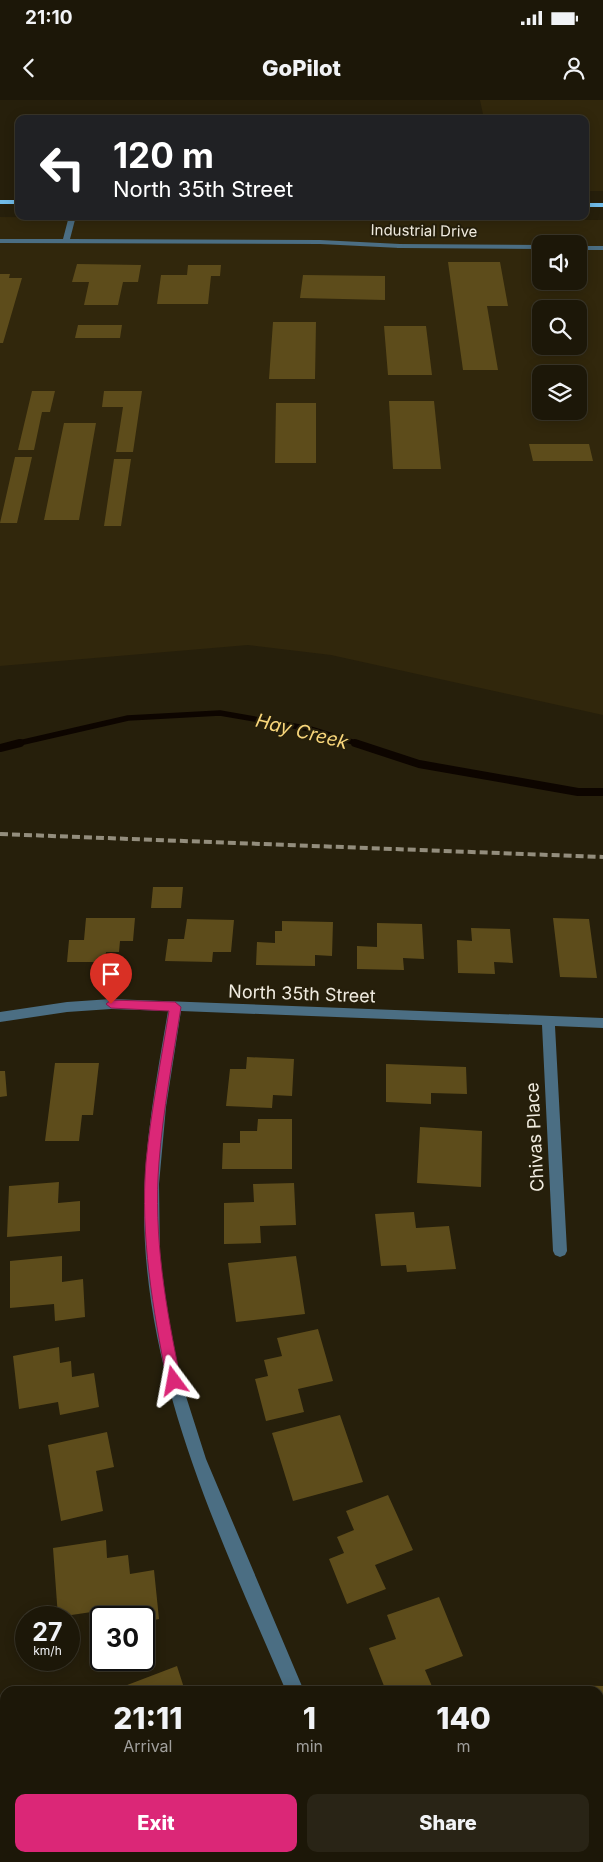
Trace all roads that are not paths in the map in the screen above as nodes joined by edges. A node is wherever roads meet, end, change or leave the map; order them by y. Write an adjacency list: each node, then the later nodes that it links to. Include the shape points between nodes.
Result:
1 (0, 202): 2 (main road)
2 (15, 202)
3 (589, 203): 4 (main road)
4 (603, 205)
5 (72, 220): 7 (street)
6 (0, 241): 7 (street, Industrial Drive)
7 (66, 241): 8 (street, Industrial Drive)
8 (532, 247)
9 (587, 248): 10 (street)
10 (603, 248)
11 (175, 1007): 12 (street, North 35th Street, via 91,1005); 13 (street, North 35th Street); 16 (street, via 153,1161 153,1248 162,1321 173,1375 196,1454)
12 (0, 1017)
13 (548, 1020): 14 (street, North 35th Street); 15 (street, Chivas Place)
14 (603, 1023)
15 (560, 1251)
16 (293, 1686)

